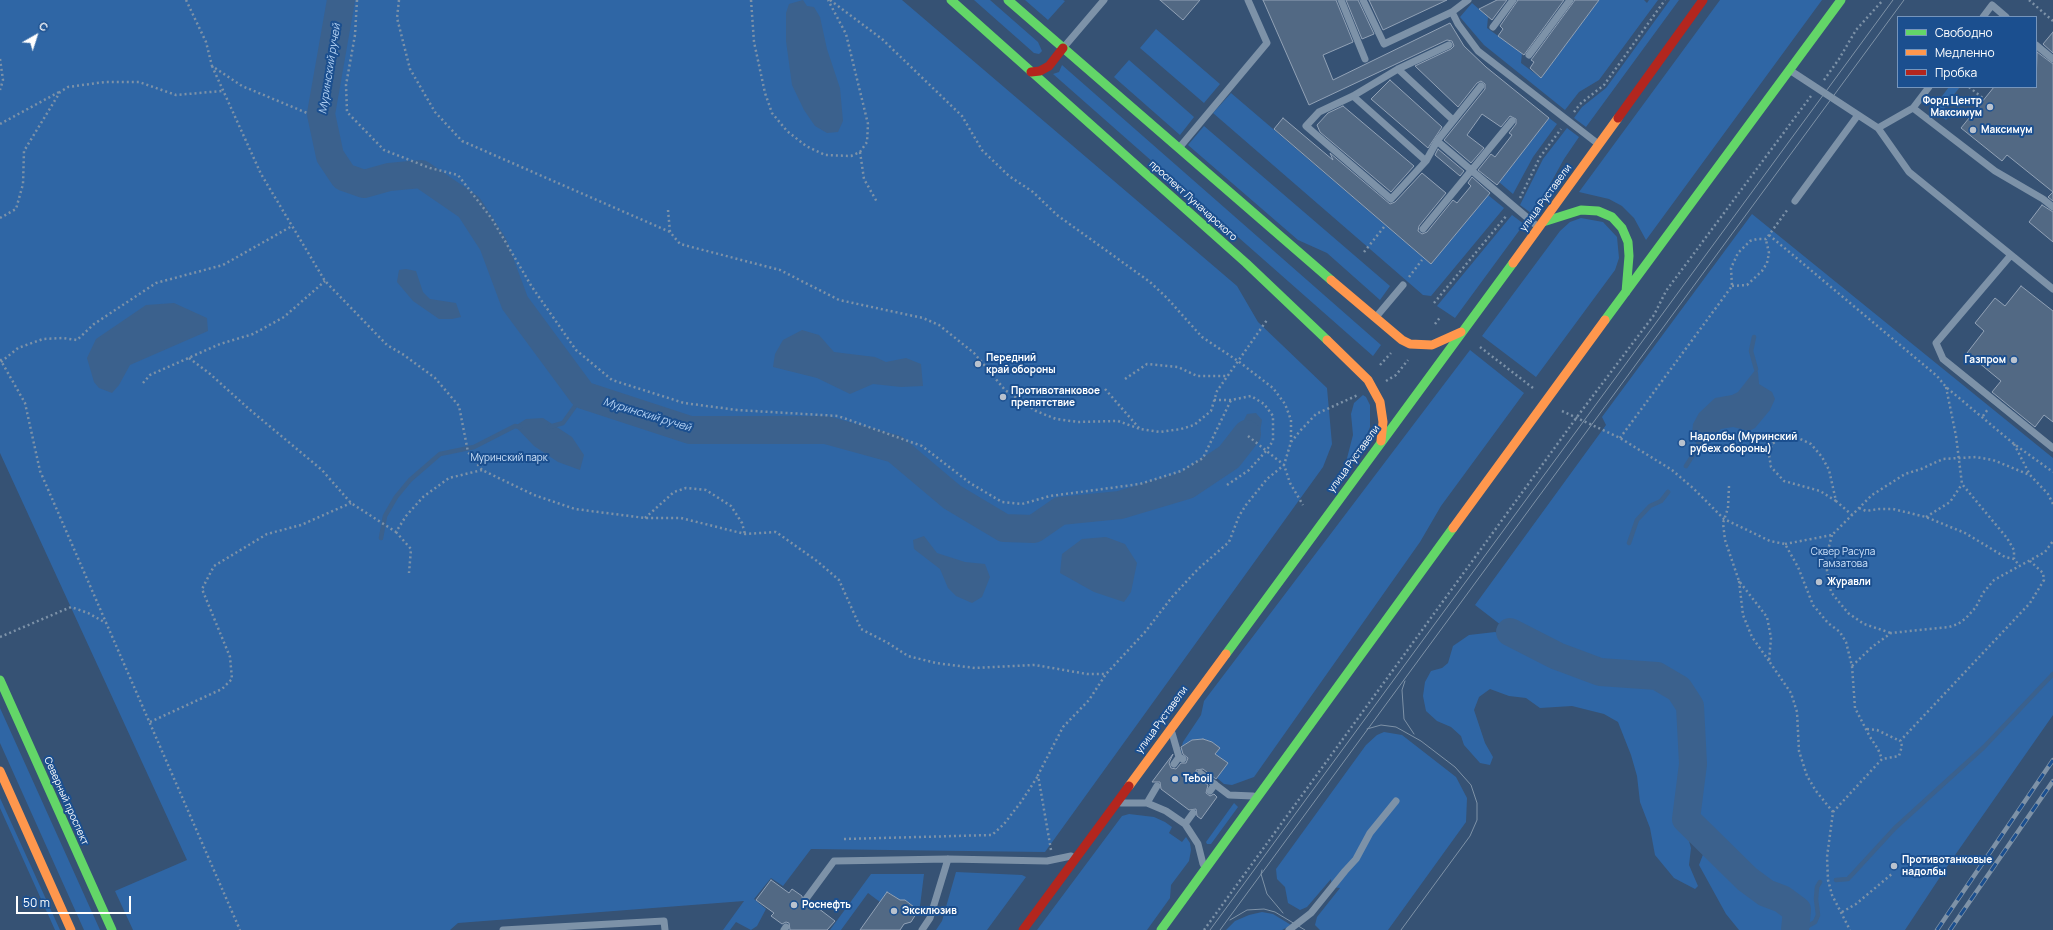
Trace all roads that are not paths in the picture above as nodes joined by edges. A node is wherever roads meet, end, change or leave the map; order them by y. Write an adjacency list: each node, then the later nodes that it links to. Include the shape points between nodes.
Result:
1 (951, 0): 24 (main road, проспект Луначарского)
2 (1008, 0): 18 (main road)
3 (1104, 0): 18 (lane)
4 (1248, 0): 35 (lane, via 1267,43)
5 (1341, 0): 20 (lane)
6 (1363, 0): 12 (lane, via 1384,44)
7 (1468, 0): 12 (lane)
8 (1513, 0): 15 (lane)
9 (1570, 0): 19 (lane)
10 (1703, 0): 34 (main road, улица Руставели)
11 (1841, 0): 23 (main road)
12 (1452, 12): 34 (lane, via 1478,51)
13 (1984, 16): 14 (lane, via 1992,5)
14 (2005, 16)
15 (1493, 27)
16 (1449, 45): 22 (lane)
17 (2037, 46): 21 (lane)
18 (1063, 48): 24 (main road, via 1049,66 1040,72); 35 (main road)
19 (1529, 55)
20 (1365, 59)
21 (2053, 59)
22 (1398, 69): 27 (lane); 30 (lane)
23 (1790, 70): 29 (lane); 45 (main road)
24 (1031, 72): 48 (main road, проспект Луначарского, via 1246,263 1368,380 1380,402 1383,422)
25 (1481, 86): 30 (lane)
26 (1928, 88): 28 (lane)
27 (1353, 96): 36 (lane); 36 (lane, via 1319,112 1306,126 1391,199)
28 (1913, 108): 32 (lane); 39 (lane, via 1995,171)
29 (1858, 115): 32 (lane); 38 (lane)
30 (1453, 120): 33 (lane)
31 (1512, 121): 37 (lane)
32 (1878, 128): 42 (lane, via 1909,172)
33 (1437, 141): 36 (lane); 37 (lane)
34 (1599, 144): 40 (main road, улица Руставели)
35 (1179, 148): 46 (main road)
36 (1426, 161)
37 (1471, 170): 40 (lane, via 1514,207); 41 (lane)
38 (1795, 200)
39 (2053, 207)
40 (1541, 225): 45 (main road, via 1581,210 1598,211 1612,217 1622,228 1628,242); 47 (main road, улица Руставели)
41 (1423, 229)
42 (2011, 255): 44 (lane); 49 (lane, via 1936,343 1943,359)
43 (1403, 285): 46 (lane)
44 (2053, 289)
45 (1626, 292): 58 (main road)
46 (1376, 318): 47 (main road, via 1402,340 1419,346 1432,346)
47 (1461, 332): 48 (main road, улица Руставели)
48 (1381, 441): 51 (main road, улица Руставели)
49 (2053, 448)
50 (0, 680): 69 (main road, Северный проспект)
51 (1171, 727): 52 (lane, via 1181,758); 60 (main road, улица Руставели)
52 (1174, 764)
53 (0, 772): 68 (main road)
54 (1200, 773): 55 (lane)
55 (1215, 784): 57 (lane); 58 (lane, via 1229,795)
56 (1157, 786): 61 (lane)
57 (1210, 791)
58 (1259, 796): 66 (main road)
59 (1396, 801): 75 (lane, via 1370,833 1356,859 1310,913)
60 (1116, 803): 61 (lane); 64 (main road, улица Руставели)
61 (1147, 803): 63 (lane, via 1166,811)
62 (1194, 813): 63 (lane)
63 (1185, 824): 66 (lane, via 1198,844)
64 (1079, 854): 65 (lane, via 1047,861); 73 (main road, улица Руставели)
65 (948, 859): 67 (lane, via 834,861); 72 (lane, via 930,918)
66 (1205, 870): 74 (main road)
67 (806, 899)
68 (71, 930)
69 (112, 930)
70 (503, 930): 71 (lane, via 664,921)
71 (665, 930)
72 (922, 930)
73 (1022, 930)
74 (1161, 930)
75 (1289, 930)

